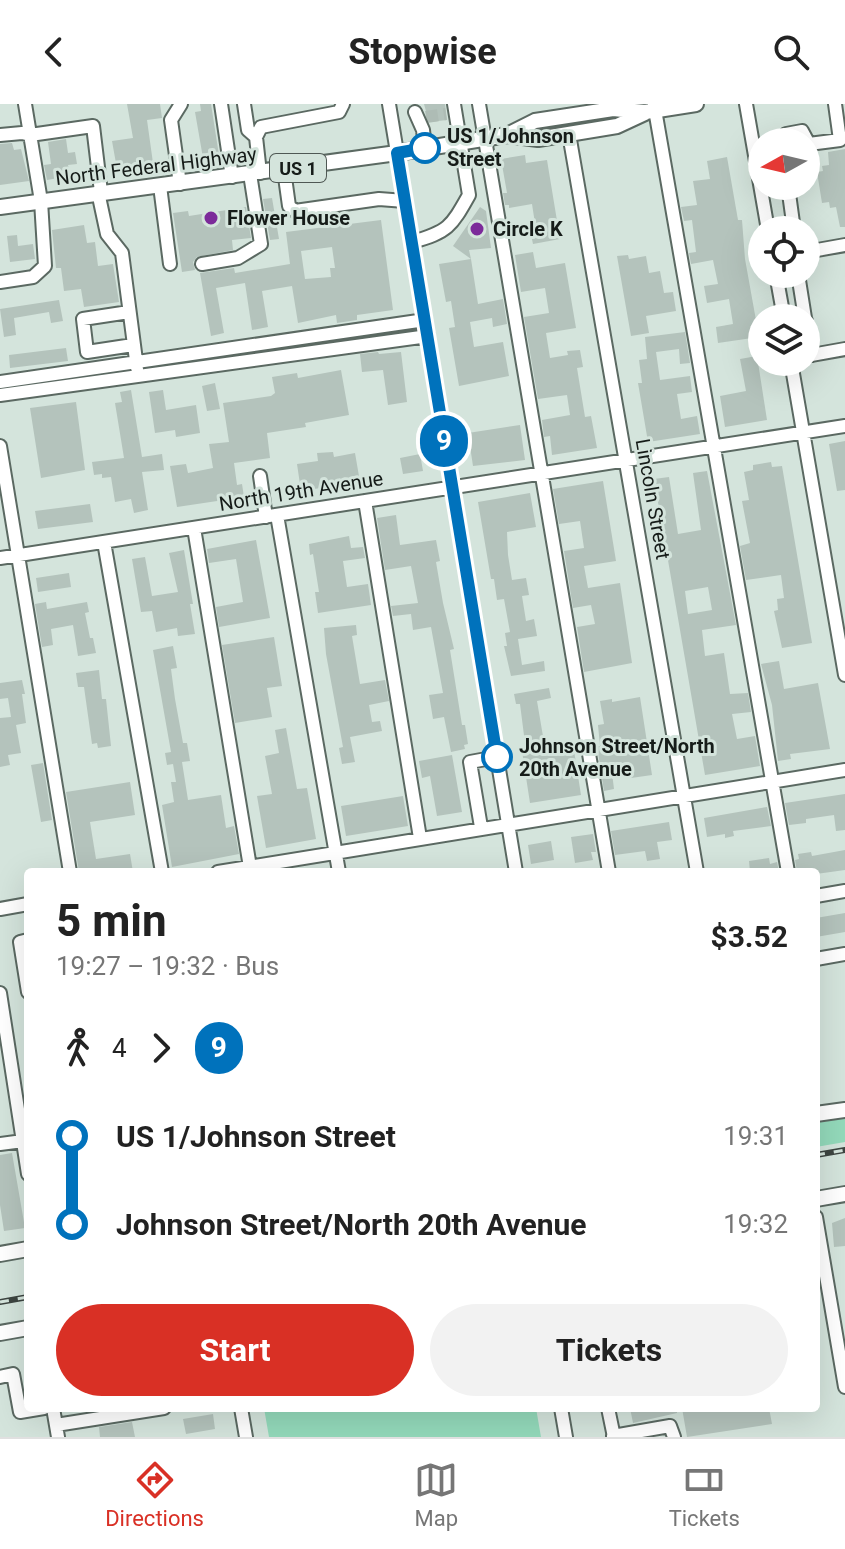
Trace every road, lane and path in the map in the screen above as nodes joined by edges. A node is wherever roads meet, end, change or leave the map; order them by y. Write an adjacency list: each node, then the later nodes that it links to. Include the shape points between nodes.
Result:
1 (25, 104): 19 (street)
2 (181, 104): 30 (street, via 171,120)
3 (221, 104): 29 (street)
4 (244, 104): 21 (street, via 248,130)
5 (343, 104): 11 (street, via 339,112)
6 (479, 104): 22 (street)
7 (696, 104): 10 (main road, North Federal Highway / US 1)
8 (746, 104): 16 (street)
9 (835, 104): 24 (street, via 840,140)
10 (652, 109): 15 (main road, North Federal Highway / US 1); 17 (main road, North Federal Highway / US 1, via 617,126); 56 (street)
11 (322, 110): 21 (street, via 261,127)
12 (390, 110): 13 (street); 26 (street)
13 (419, 110): 25 (street)
14 (452, 110): 23 (street)
15 (567, 110): 20 (main road, North Federal Highway / US 1)
16 (750, 128)
17 (569, 134): 20 (main road, North Federal Highway / US 1, via 538,139); 57 (street, Lincoln Street)
18 (0, 135): 19 (street)
19 (30, 135): 32 (street, via 93,126); 33 (street)
20 (507, 135): 22 (main road, North Federal Highway / US 1)
21 (256, 137): 28 (street)
22 (485, 138): 23 (main road, North Federal Highway / US 1); 58 (street)
23 (461, 142): 25 (main road, North Federal Highway / US 1); 36 (street, via 469,195 439,235)
24 (820, 143)
25 (425, 148): 26 (main road, North Federal Highway / US 1)
26 (397, 153): 27 (main road, North Federal Highway / US 1); 34 (street)
27 (284, 170): 28 (main road, North Federal Highway / US 1); 34 (street, via 289,206 295,211 367,200)
28 (255, 174): 29 (main road, North Federal Highway / US 1); 40 (street, via 261,244 238,258)
29 (232, 177): 30 (main road, North Federal Highway / US 1)
30 (180, 184): 31 (main road, North Federal Highway / US 1)
31 (160, 186): 32 (main road, North Federal Highway / US 1); 39 (street)
32 (100, 192): 33 (main road, North Federal Highway / US 1); 42 (street, via 107,234 122,253)
33 (41, 201): 35 (main road, North Federal Highway / US 1); 41 (street, via 45,266 33,277)
34 (405, 201): 36 (street)
35 (0, 207)
36 (412, 242): 43 (street)
37 (845, 245): 38 (street)
38 (820, 249)
39 (170, 264)
40 (202, 264)
41 (0, 282)
42 (129, 312): 45 (street); 45 (street, via 83,319 87,352)
43 (425, 320): 44 (street); 48 (street)
44 (428, 336): 49 (street); 60 (street)
45 (133, 345): 48 (street)
46 (845, 349): 47 (street)
47 (820, 353)
48 (135, 361): 49 (street); 51 (street)
49 (139, 375): 52 (street)
50 (794, 376): 54 (street)
51 (0, 382)
52 (0, 395)
53 (845, 426): 54 (street, North 19th Avenue)
54 (804, 433): 56 (street, North 19th Avenue); 67 (street)
55 (0, 446): 65 (street)
56 (712, 447): 57 (street, North 19th Avenue); 70 (street)
57 (627, 460): 58 (street, North 19th Avenue); 72 (street, Lincoln Street)
58 (541, 474): 60 (street, North 19th Avenue); 74 (street)
59 (260, 476): 62 (street)
60 (451, 488): 61 (street, North 19th Avenue); 68 (street)
61 (365, 501): 62 (street, North 19th Avenue); 77 (street)
62 (272, 516): 63 (street, North 19th Avenue); 78 (street)
63 (194, 528): 64 (street, North 19th Avenue); 79 (street)
64 (104, 542): 65 (street, North 19th Avenue); 81 (street)
65 (18, 555): 66 (street, North 19th Avenue); 80 (street)
66 (0, 558)
67 (845, 675)
68 (497, 757): 71 (street); 73 (street, via 470,762)
69 (845, 770): 70 (street)
70 (772, 781): 72 (street); 87 (street)
71 (503, 795): 73 (street); 75 (street)
72 (683, 795): 74 (street); 86 (street, Lincoln Street)
73 (476, 800): 76 (street)
74 (598, 808): 75 (street); 85 (street)
75 (508, 823): 76 (street); 84 (street)
76 (481, 827): 77 (street)
77 (420, 838): 78 (street)
78 (335, 853): 79 (street); 83 (street)
79 (250, 867): 82 (street)
80 (69, 868)
81 (161, 868)
82 (244, 868)
83 (338, 868)
84 (515, 868)
85 (608, 868)
86 (696, 868)
87 (787, 868)
88 (845, 891): 89 (street)
89 (820, 895)
90 (24, 905): 91 (street)
91 (0, 909)
92 (24, 941): 95 (street)
93 (845, 954): 94 (street)
94 (820, 958)
95 (24, 967)
96 (0, 993): 97 (street)
97 (8, 1091): 100 (street)
98 (845, 1110): 99 (main road)
99 (820, 1113)
100 (23, 1141): 101 (street); 102 (street)
101 (0, 1144)
102 (24, 1148)
103 (845, 1194): 104 (main road)
104 (820, 1198)
105 (820, 1236): 110 (street)
106 (24, 1250): 107 (main road)
107 (0, 1254)
108 (24, 1329): 109 (main road)
109 (0, 1333)
110 (841, 1336): 112 (street)
111 (0, 1377): 113 (street, via 13,1374 20,1412)
112 (845, 1387)
113 (24, 1411)
114 (145, 1412): 118 (street)
115 (242, 1412): 120 (street)
116 (562, 1412): 121 (street)
117 (609, 1412): 119 (street)
118 (57, 1431)
119 (614, 1436): 122 (street, via 670,1426)
120 (246, 1437)
121 (566, 1437)
122 (674, 1437)

